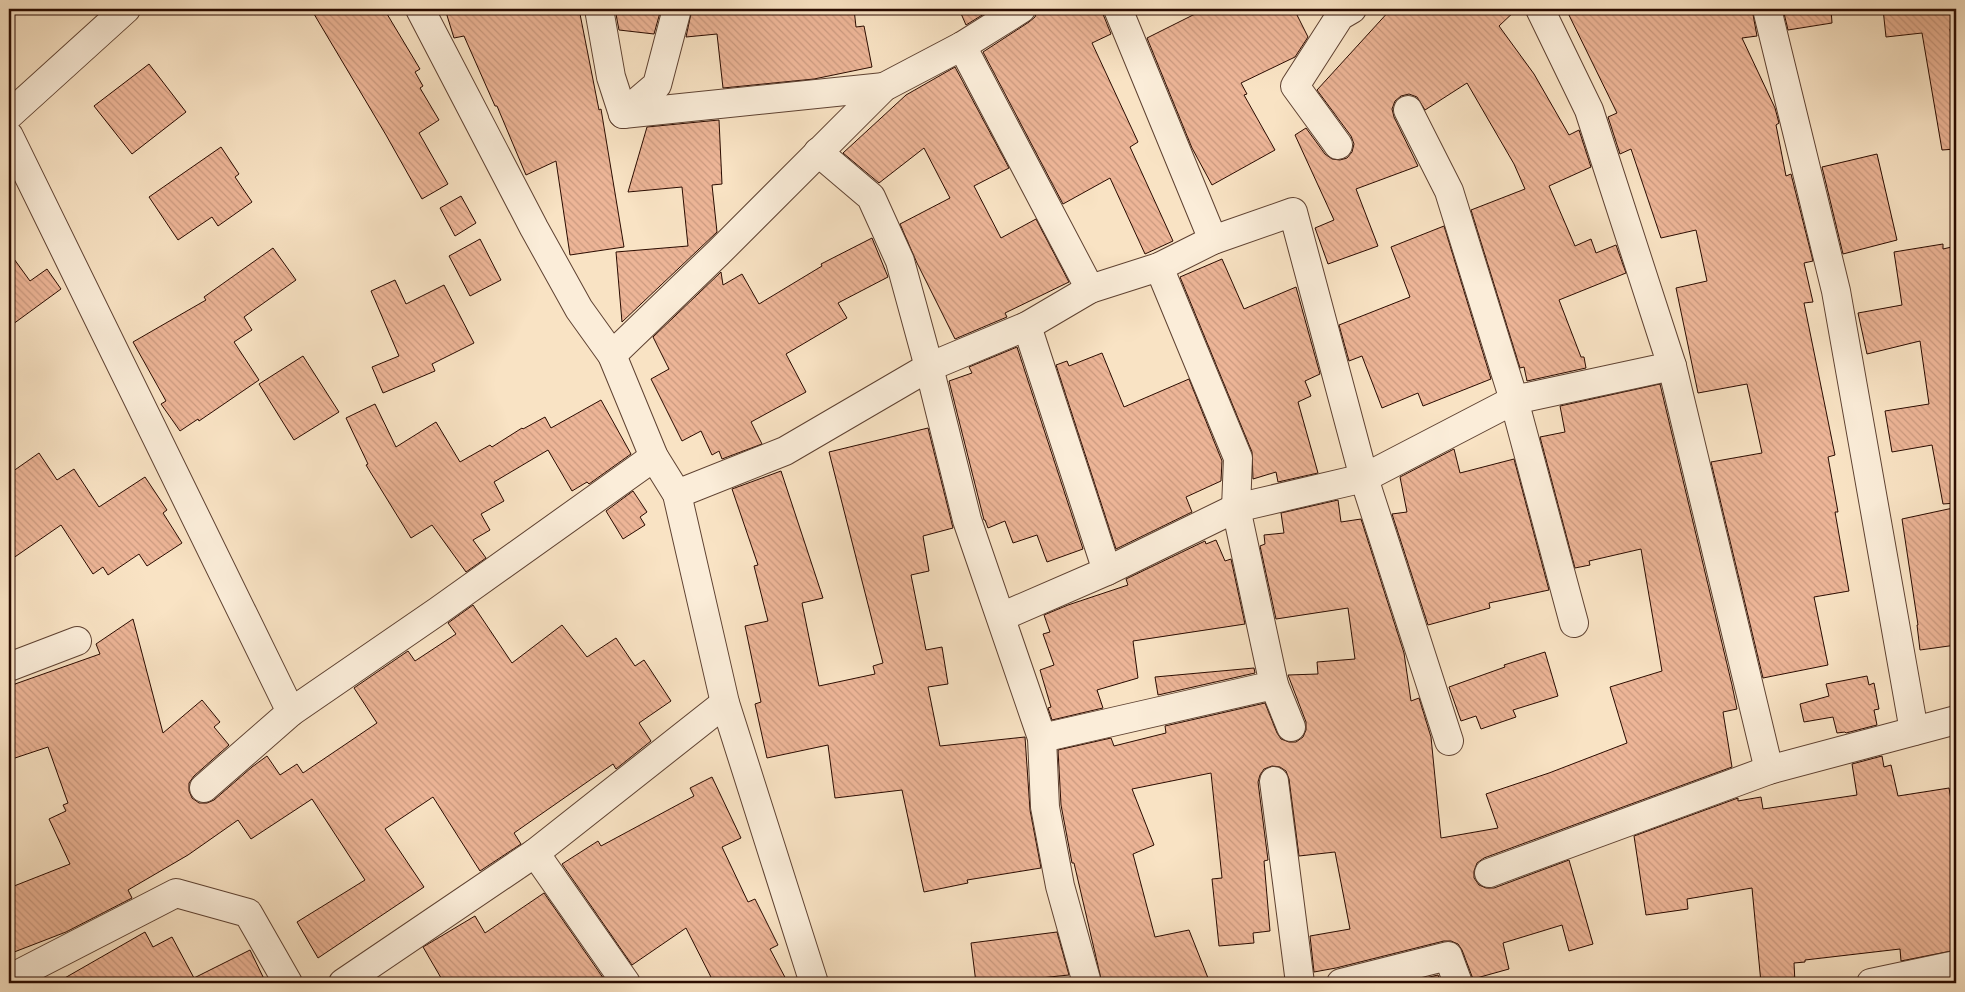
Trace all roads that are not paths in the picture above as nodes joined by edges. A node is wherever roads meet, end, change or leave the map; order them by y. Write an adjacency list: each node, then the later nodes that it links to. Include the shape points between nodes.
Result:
1 (126, 9): 14 (street)
2 (420, 9): 22 (street, via 534,228 580,309)
3 (599, 9): 13 (street, via 610,77)
4 (677, 9): 13 (street, via 657,86)
5 (1022, 9): 10 (street)
6 (1118, 9): 18 (street)
7 (1352, 9): 16 (street, via 1340,16 1295,86)
8 (1540, 9): 23 (street, via 1589,110)
9 (1767, 9): 40 (street, via 1836,291)
10 (962, 46): 11 (street); 20 (street)
11 (884, 87): 13 (street); 17 (street)
12 (1408, 110): 25 (street, via 1449,191)
13 (623, 114)
14 (9, 115)
15 (9, 136): 37 (street)
16 (1338, 145)
17 (818, 152): 22 (street); 24 (street, via 871,197 900,261)
18 (1213, 240): 19 (street); 27 (street, via 1293,212)
19 (1159, 267): 20 (street); 29 (street, via 1238,458)
20 (1090, 289): 21 (street)
21 (1027, 326): 24 (street); 30 (street)
22 (612, 355): 26 (street)
23 (1672, 366): 25 (street); 43 (street)
24 (929, 367): 28 (street, via 785,451); 31 (street, via 967,520)
25 (1514, 400): 27 (street); 32 (street)
26 (654, 457): 28 (street); 37 (street)
27 (1364, 478): 29 (street); 42 (street)
28 (677, 494): 36 (street)
29 (1236, 508): 30 (street); 35 (street)
30 (1107, 570): 31 (street)
31 (1001, 617): 41 (street)
32 (1574, 624)
33 (77, 640): 34 (street)
34 (9, 667)
35 (1274, 685): 39 (street); 41 (street)
36 (725, 703): 46 (street); 53 (street)
37 (290, 712): 45 (street)
38 (1956, 720): 40 (street)
39 (1292, 727)
40 (1914, 731): 43 (street)
41 (1042, 738): 54 (street, via 1045,807 1060,886)
42 (1450, 741)
43 (1769, 770): 47 (street)
44 (1274, 781): 55 (street)
45 (204, 788)
46 (535, 853): 51 (street); 52 (street)
47 (1488, 872)
48 (1956, 965): 58 (street)
49 (9, 979): 50 (street, via 176,892 248,913)
50 (288, 983)
51 (343, 983)
52 (626, 983)
53 (814, 983)
54 (1087, 983)
55 (1300, 983)
56 (1341, 983): 57 (street, via 1448,956)
57 (1458, 983)
58 (1871, 983)

